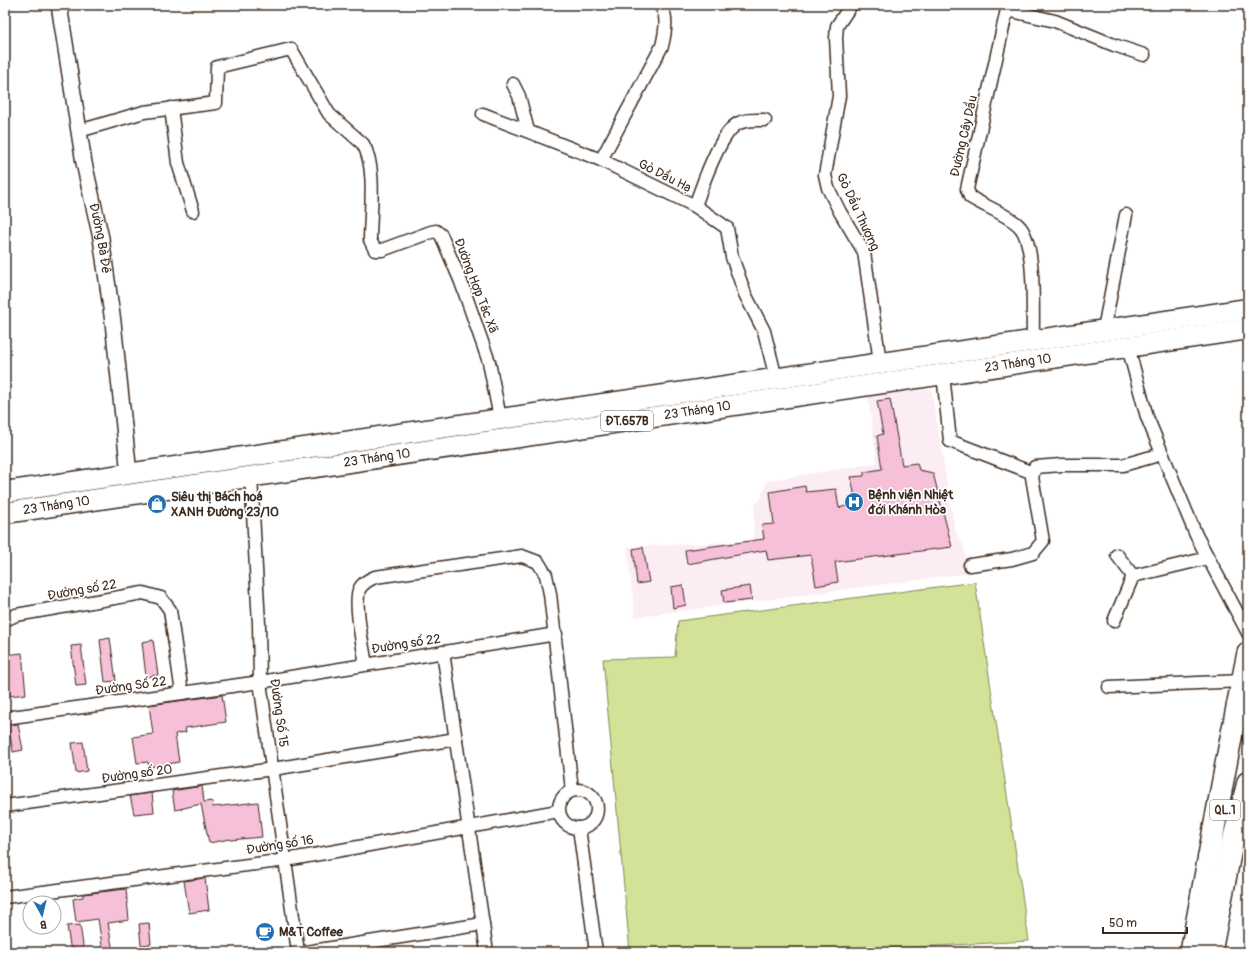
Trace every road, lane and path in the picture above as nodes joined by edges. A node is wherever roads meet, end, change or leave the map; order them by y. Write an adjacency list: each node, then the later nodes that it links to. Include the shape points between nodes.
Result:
1 (59, 5): 10 (street, Đường Bà Đê)
2 (851, 5): 23 (street, Gò Dầu Thượng, via 837,26 839,96 825,175 828,188 840,212 864,252)
3 (663, 6): 12 (street, via 665,25 662,46)
4 (1007, 7): 5 (street, via 1055,21); 21 (street, Đường Cây Dầu, via 967,189 970,197 1018,225 1027,238 1032,285)
5 (1144, 55)
6 (513, 84): 11 (street, via 519,96)
7 (171, 108): 10 (street, Đường Hợp Tác Xã, via 144,112); 14 (street, via 178,163); 26 (street, Đường Hợp Tác Xã, via 216,103 217,67 291,49 329,114 363,144 367,151 370,168 372,248 382,250 436,231 441,235 461,282 489,362)
8 (483, 114): 11 (street, Gò Dầu Hạ)
9 (764, 120): 13 (street, via 741,122 728,133 713,160)
10 (79, 131): 29 (street, Đường Bà Đê, via 100,231 113,322)
11 (528, 131): 12 (street, Gò Dầu Hạ)
12 (601, 160): 13 (street, Gò Dầu Hạ)
13 (695, 206): 25 (street, Gò Dầu Hạ, via 727,228 732,257 745,294 764,331)
14 (193, 211)
15 (1126, 215): 18 (street)
16 (1243, 308): 18 (main road, 23 Tháng 10 / ĐT.657B)
17 (1248, 328): 19 (main road, 23 Tháng 10 / ĐT.657B)
18 (1104, 329): 21 (main road, 23 Tháng 10 / ĐT.657B)
19 (1227, 332): 20 (main road, ĐT.657B); 22 (main road, 23 Tháng 10 / ĐT.657B)
20 (1248, 338)
21 (1033, 339): 23 (main road, 23 Tháng 10 / ĐT.657B)
22 (1128, 347): 24 (main road, 23 Tháng 10 / ĐT.657B); 27 (street, via 1143,405)
23 (880, 362): 25 (main road, 23 Tháng 10 / ĐT.657B)
24 (942, 374): 28 (street, via 950,441); 30 (main road, 23 Tháng 10 / ĐT.657B)
25 (776, 378): 26 (main road, 23 Tháng 10 / ĐT.657B)
26 (500, 418): 29 (main road, 23 Tháng 10 / ĐT.657B)
27 (1162, 454): 28 (street, via 1123,465 1062,465 1035,468); 34 (street)
28 (1033, 473): 35 (street, via 1043,541 1033,553)
29 (129, 474): 31 (main road, 23 Tháng 10 / ĐT.657B)
30 (251, 476): 32 (main road, 23 Tháng 10 / ĐT.657B); 45 (street, Đường Số 15)
31 (5, 492)
32 (5, 513)
33 (1117, 555): 36 (street)
34 (1208, 558): 36 (street); 39 (street)
35 (970, 565)
36 (1133, 576): 38 (street)
37 (5, 620): 47 (street, Đường số 22, via 16,615 143,594 161,598 170,610)
38 (1114, 621)
39 (1248, 633)
40 (556, 634): 41 (street, Đường số 22); 43 (street, via 546,575 538,562 522,556 375,577 365,582 359,590 358,605); 54 (street)
41 (443, 652): 43 (street, Đường số 22); 51 (street)
42 (1248, 653): 44 (highway, QL.1)
43 (366, 664): 45 (street, Đường số 22)
44 (1242, 681): 46 (street); 58 (highway, QL.1, via 1216,809)
45 (260, 682): 47 (street, Đường Số 22); 52 (street, Đường Số 15)
46 (1109, 687)
47 (182, 693): 49 (street, Đường Số 22)
48 (5, 714): 49 (street)
49 (5, 718)
50 (1248, 724): 53 (highway, QL.1)
51 (456, 739): 52 (street, Đường số 20); 61 (street)
52 (273, 769): 55 (street, Đường số 20); 59 (street, Đường Số 15)
53 (1243, 778): 58 (highway, QL.1)
54 (572, 790): 56 (street, via 562,798); 57 (street, via 590,794 597,805 597,812 591,823)
55 (5, 806)
56 (558, 811): 57 (street, via 568,826); 59 (street, Đường số 16)
57 (580, 828): 65 (street)
58 (1221, 847): 66 (highway, QL.1); 67 (highway, QL.1)
59 (286, 860): 60 (street, Đường số 16); 62 (street, Đường Số 15)
60 (5, 897)
61 (483, 924): 63 (street); 64 (street)
62 (298, 952)
63 (306, 952)
64 (487, 952)
65 (596, 952)
66 (1191, 952)
67 (1211, 952)

